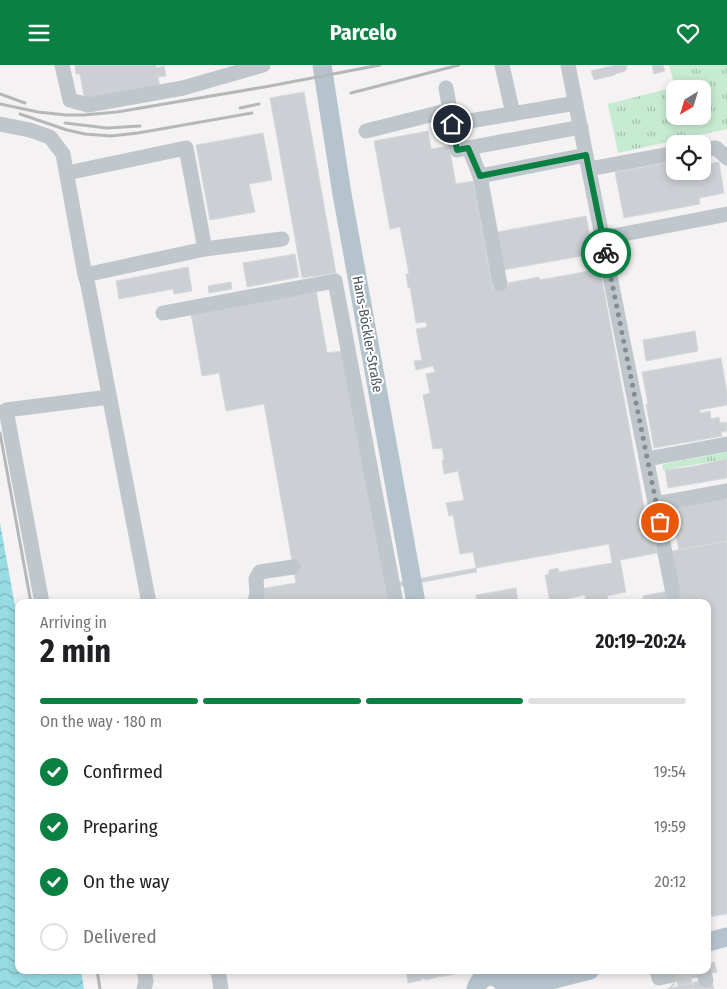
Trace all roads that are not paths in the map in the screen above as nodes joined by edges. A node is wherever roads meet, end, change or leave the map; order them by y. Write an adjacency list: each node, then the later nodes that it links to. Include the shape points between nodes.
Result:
1 (62, 65): 2 (lane, via 70,100 88,105 183,88)
2 (263, 65)
3 (322, 65): 38 (main road, Hans-Böckler-Straße)
4 (502, 65): 8 (lane)
5 (568, 65): 7 (lane)
6 (446, 88): 9 (lane)
7 (576, 103): 8 (lane); 11 (lane)
8 (512, 115): 9 (lane)
9 (451, 117): 12 (lane); 13 (lane, via 457,150)
10 (0, 124): 18 (lane, via 50,137 63,154)
11 (581, 127): 13 (lane); 17 (lane)
12 (366, 131)
13 (468, 148): 19 (lane)
14 (711, 148): 16 (lane, via 716,148)
15 (666, 154): 17 (lane)
16 (727, 158)
17 (588, 162): 19 (lane); 21 (lane)
18 (67, 173): 23 (lane, via 186,148); 24 (lane)
19 (480, 176): 25 (lane)
20 (727, 214): 21 (lane)
21 (603, 238): 29 (lane)
22 (282, 239): 23 (lane)
23 (205, 249): 24 (lane)
24 (85, 275): 27 (lane)
25 (500, 284)
26 (163, 313): 37 (lane, via 335,281)
27 (109, 397): 34 (lane, via 6,410); 35 (lane)
28 (727, 444): 29 (lane)
29 (647, 459): 31 (lane)
30 (727, 491): 31 (lane)
31 (656, 504): 33 (lane)
32 (293, 567): 36 (lane, via 260,572 256,579)
33 (673, 593)
34 (41, 599)
35 (143, 599)
36 (256, 599)
37 (395, 599)
38 (415, 599)
39 (727, 937): 40 (main road)
40 (711, 941)
41 (219, 974): 45 (lane)
42 (574, 974): 44 (main road)
43 (490, 980): 44 (main road)
44 (547, 981): 46 (main road)
45 (221, 989)
46 (526, 989)

